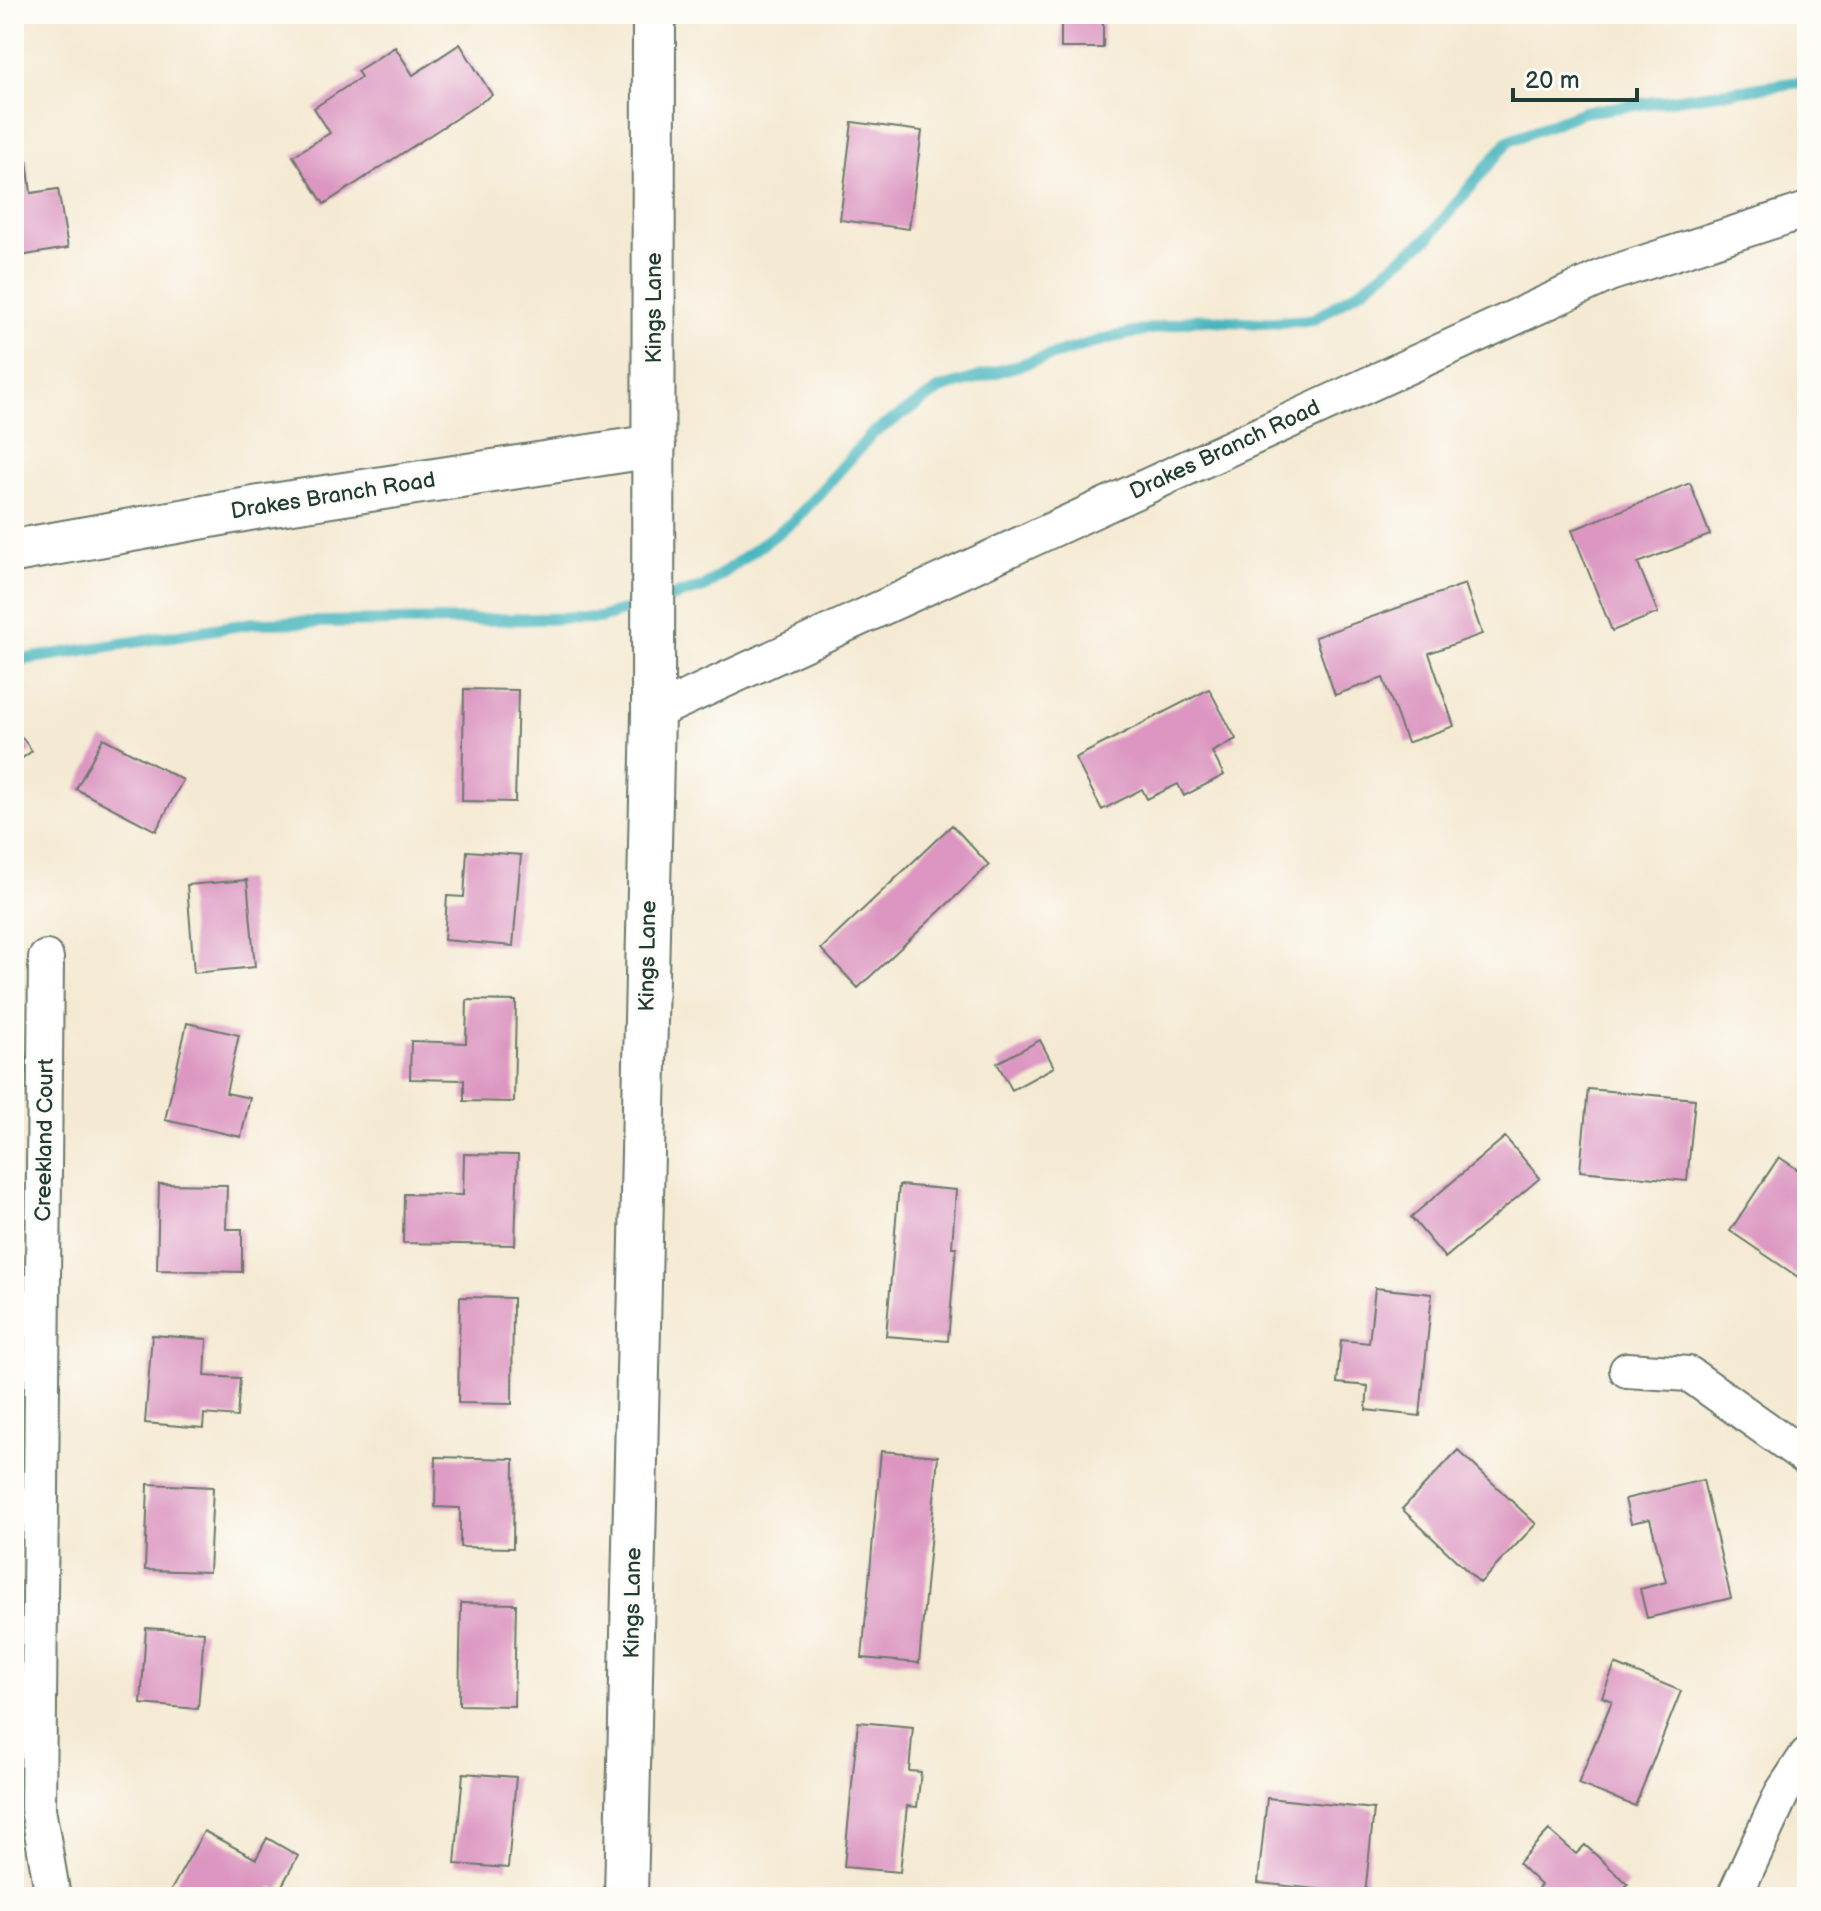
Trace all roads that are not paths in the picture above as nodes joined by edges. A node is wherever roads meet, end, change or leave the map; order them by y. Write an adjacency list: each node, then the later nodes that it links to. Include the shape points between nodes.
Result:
1 (654, 14): 3 (street, Kings Lane)
2 (1807, 210): 5 (street, Drakes Branch Road, via 1609,274)
3 (654, 446): 4 (street, Drakes Branch Road); 5 (street, Kings Lane)
4 (14, 551)
5 (653, 713): 11 (street, Kings Lane)
6 (46, 958): 10 (street, Creekland Court, via 38,1809)
7 (1627, 1370): 8 (street, via 1689,1374)
8 (1807, 1458)
9 (1807, 1755): 12 (street, via 1782,1793)
10 (53, 1897)
11 (626, 1897)
12 (1734, 1897)

